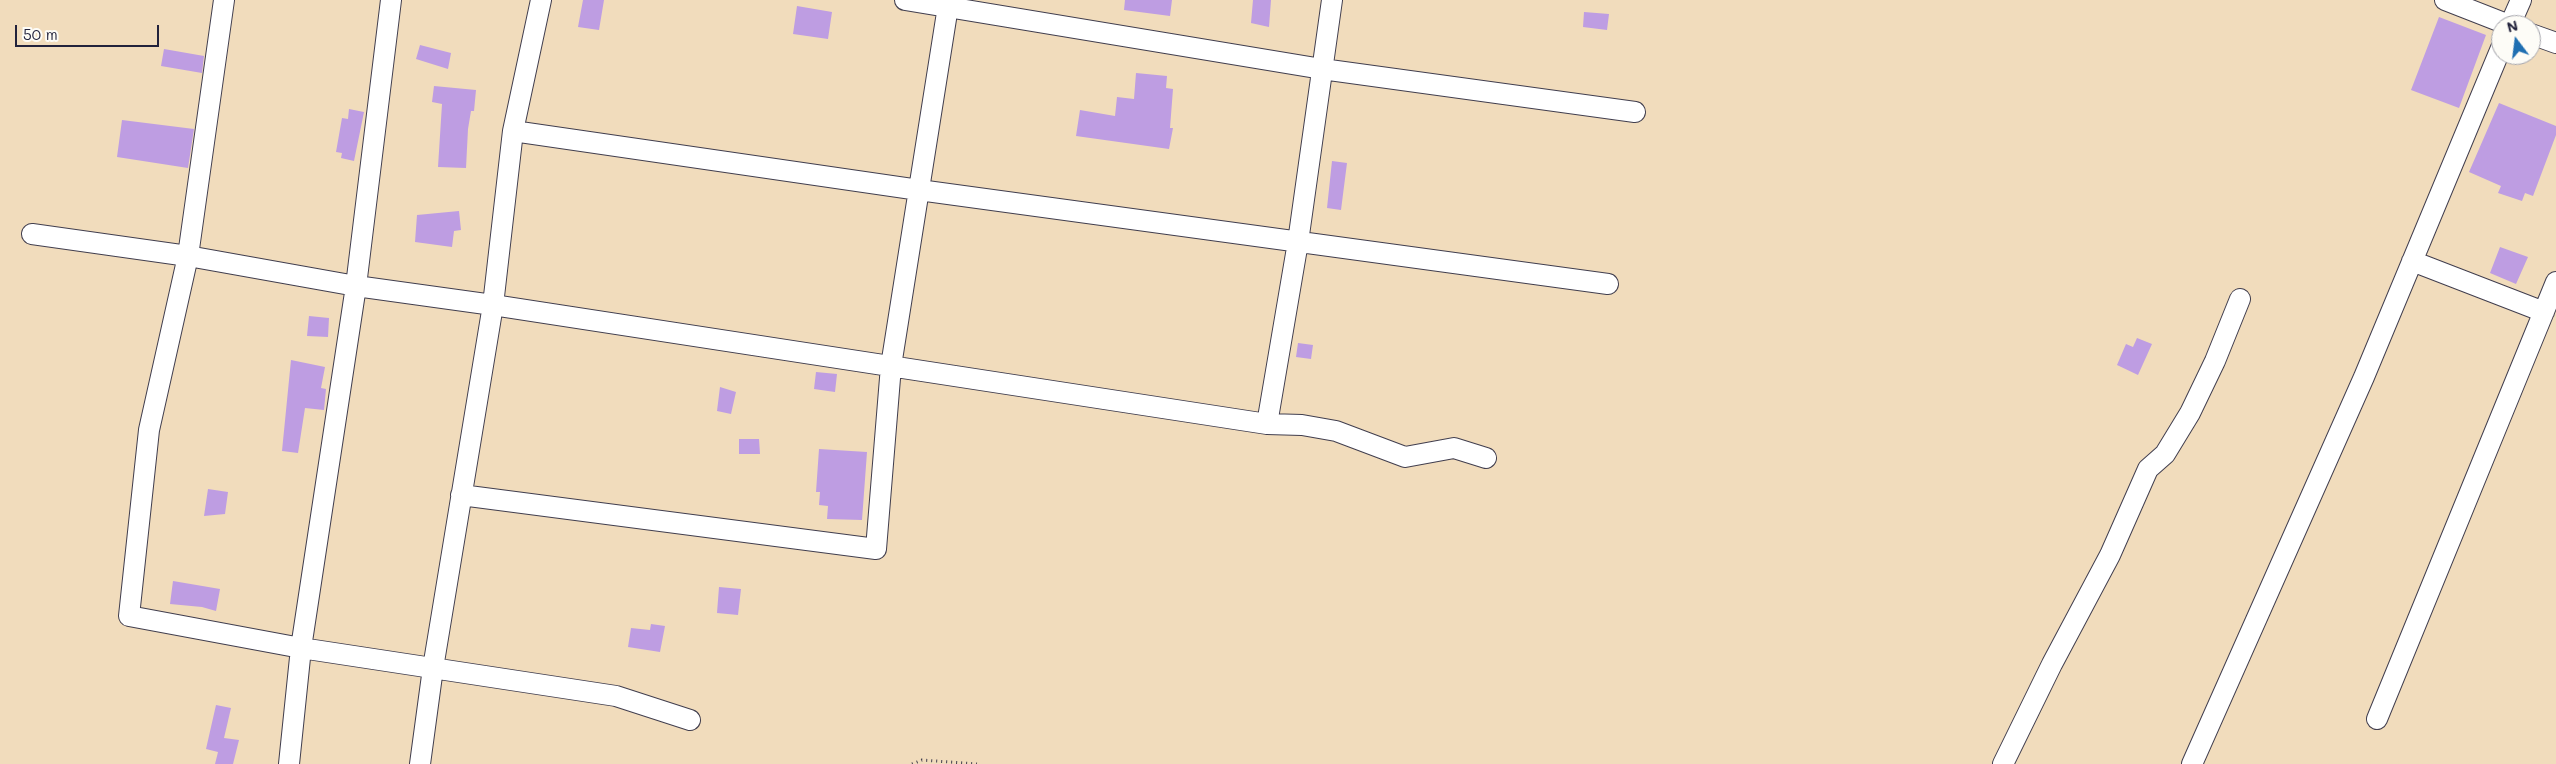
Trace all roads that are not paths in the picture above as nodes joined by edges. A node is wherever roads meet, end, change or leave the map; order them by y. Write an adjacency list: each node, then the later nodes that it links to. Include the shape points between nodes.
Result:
1 (224, 0): 20 (street)
2 (391, 0): 24 (street)
3 (541, 0): 16 (street)
4 (905, 0): 8 (street)
5 (1332, 0): 14 (street)
6 (2445, 0): 10 (street)
7 (2521, 0): 9 (street)
8 (949, 3): 14 (street); 17 (street)
9 (2514, 15)
10 (2491, 18)
11 (2541, 38): 12 (street)
12 (2556, 43)
13 (2494, 65): 21 (street)
14 (1322, 70): 15 (street); 19 (street)
15 (1635, 112)
16 (513, 131): 17 (street); 26 (street)
17 (919, 190): 19 (street); 28 (street)
18 (32, 234): 20 (street)
19 (1298, 242): 23 (street); 29 (street)
20 (188, 256): 24 (street); 32 (street, via 149,430 129,616)
21 (2412, 261): 27 (street); 39 (street, via 2364,377)
22 (2556, 282): 27 (street)
23 (1608, 284)
24 (356, 286): 26 (street); 32 (street)
25 (2240, 299): 38 (street, via 2190,413 2164,454 2148,469 2110,555)
26 (493, 305): 28 (street); 31 (street)
27 (2544, 312): 34 (street)
28 (891, 366): 29 (street); 31 (street, via 876,549)
29 (1267, 424): 30 (street, via 1302,425 1336,431 1405,458 1454,448)
30 (1486, 458)
31 (462, 495): 33 (street)
32 (301, 648): 33 (street); 36 (street)
33 (433, 668): 35 (street, via 616,696); 37 (street)
34 (2377, 718)
35 (690, 720)
36 (289, 764)
37 (420, 764)
38 (2003, 764)
39 (2192, 764)

